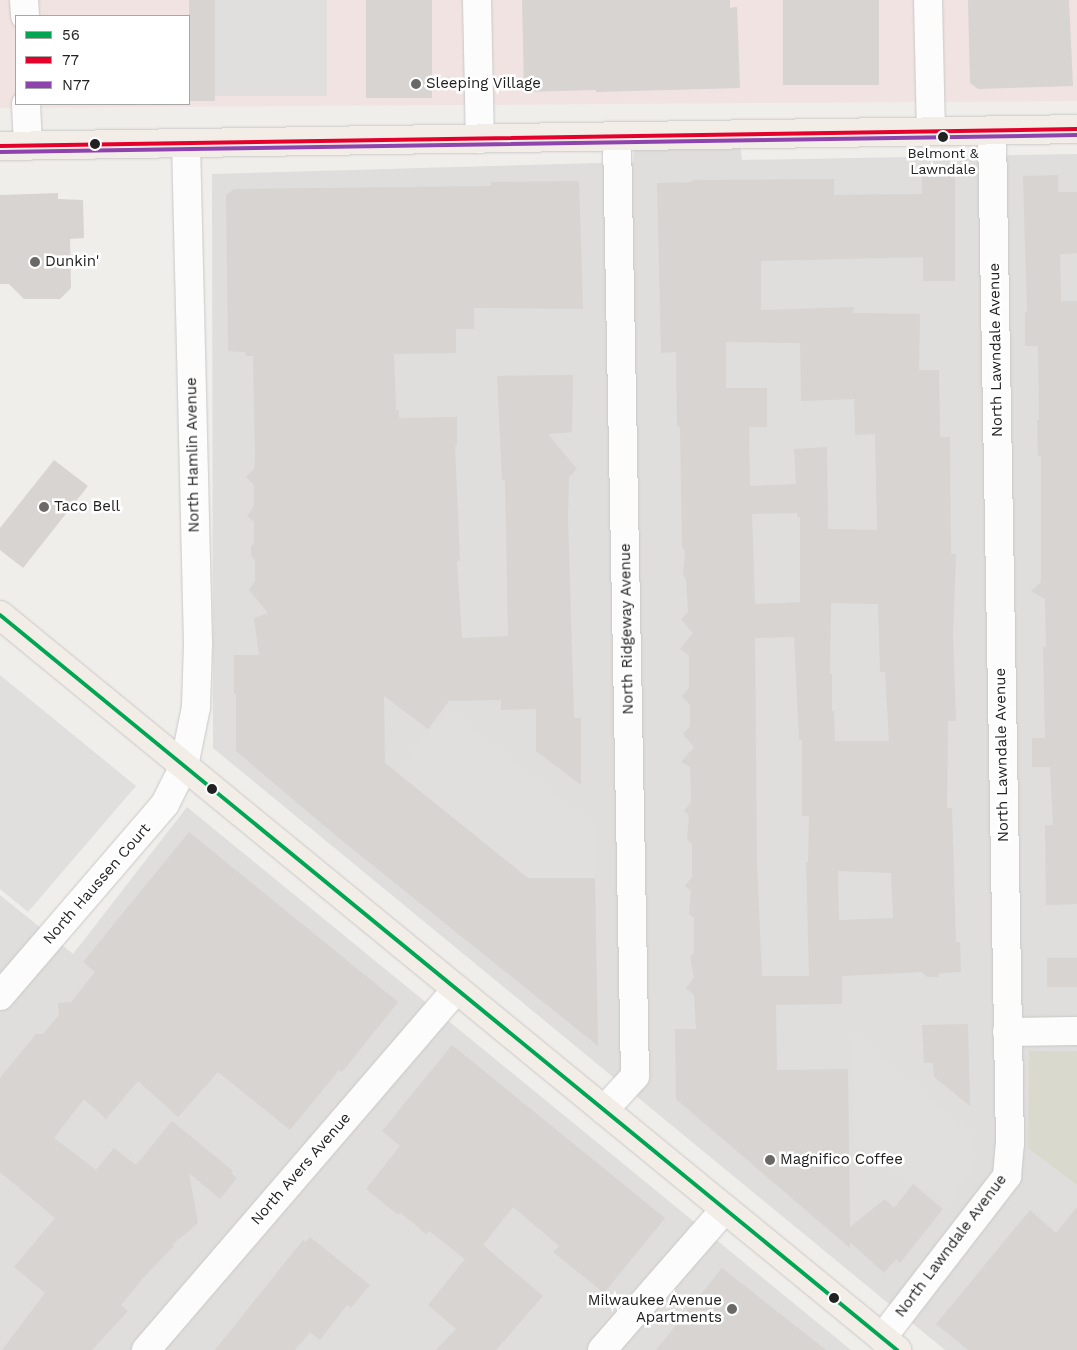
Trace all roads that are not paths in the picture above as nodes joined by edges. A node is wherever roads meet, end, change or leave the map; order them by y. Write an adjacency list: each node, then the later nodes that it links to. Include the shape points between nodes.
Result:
1 (24, 0): 4 (street)
2 (477, 0): 10 (street)
3 (928, 0): 8 (street)
4 (25, 15)
5 (26, 105): 13 (street)
6 (1077, 129): 7 (main road)
7 (992, 130): 8 (main road); 19 (street, North Lawndale Avenue)
8 (931, 131): 9 (main road)
9 (617, 137): 10 (main road); 20 (street, North Ridgeway Avenue, via 635,1076)
10 (480, 139): 11 (main road)
11 (186, 144): 13 (main road); 15 (street, North Hamlin Avenue, via 198,644 196,707)
12 (0, 146): 13 (main road)
13 (28, 146)
14 (0, 615): 15 (main road)
15 (184, 766): 16 (main road); 17 (street, North Haussen Court, via 165,804)
16 (456, 989): 20 (main road); 23 (street, North Avers Avenue)
17 (0, 996)
18 (1077, 1031): 19 (street)
19 (1007, 1032): 22 (street, North Lawndale Avenue, via 1010,1144 1007,1176)
20 (604, 1110): 21 (main road)
21 (725, 1209): 22 (main road); 24 (street)
22 (889, 1344)
23 (146, 1350)
24 (602, 1350)

